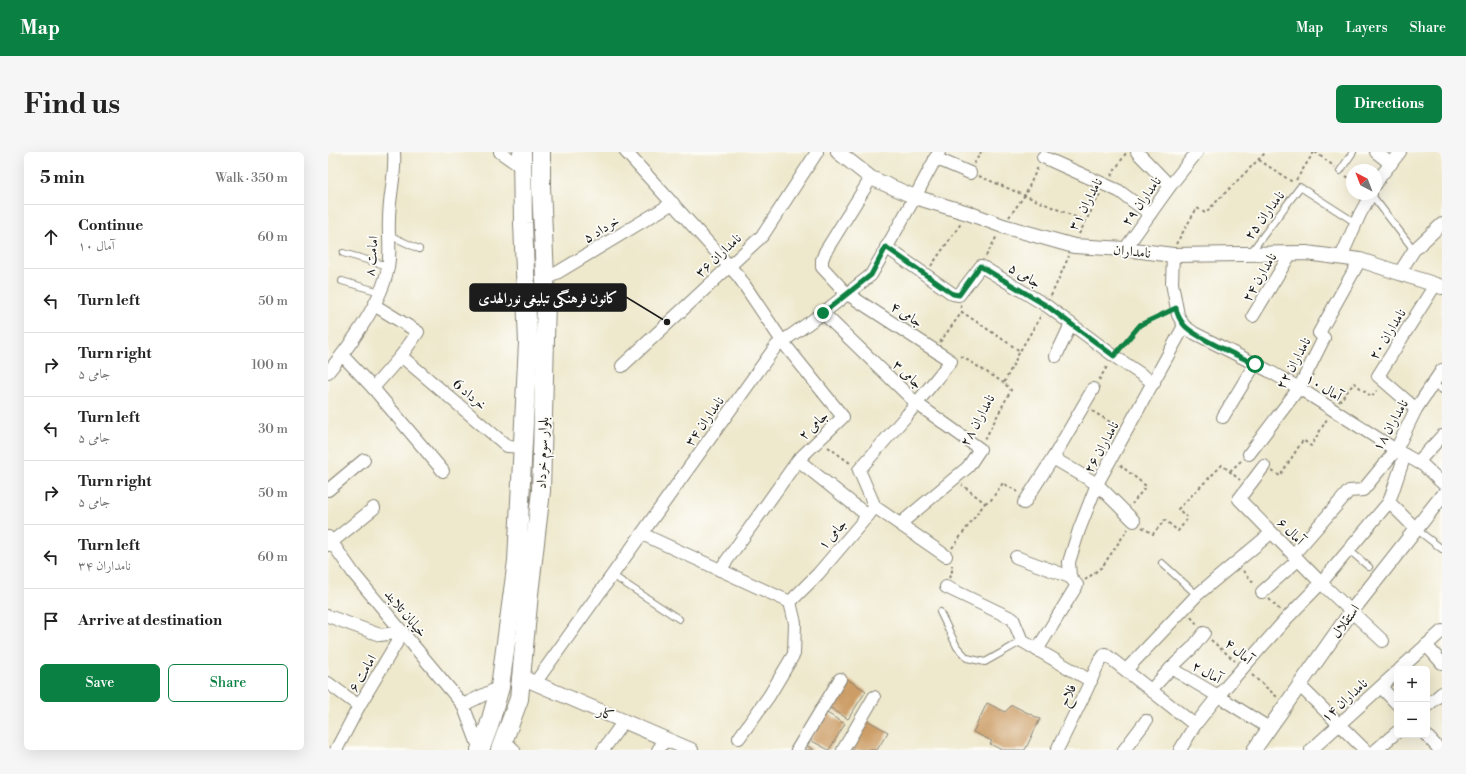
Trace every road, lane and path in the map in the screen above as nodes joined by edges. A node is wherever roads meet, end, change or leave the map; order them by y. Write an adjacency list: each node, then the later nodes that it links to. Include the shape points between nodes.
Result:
1 (394, 152): 41 (street, امامت ۸)
2 (500, 152): 17 (street)
3 (541, 152): 39 (main road, بلوار سوم خرداد)
4 (626, 152): 32 (street)
5 (817, 152): 53 (street, نامداران ۳۶, via 763,235)
6 (838, 152): 23 (street, نامداران)
7 (1127, 152): 25 (path, نامداران ۳۱)
8 (1137, 152): 26 (street)
9 (1197, 152): 26 (street, نامداران ۲۹)
10 (1266, 152): 18 (path)
11 (1314, 152): 24 (path, نامداران ۲۵)
12 (1353, 152): 20 (lane)
13 (1376, 152): 19 (street)
14 (1400, 152): 19 (street)
15 (937, 155): 21 (street); 29 (street, نامداران ۳۴)
16 (1044, 157): 25 (street); 28 (path)
17 (522, 160): 36 (main road, بلوار سوم خرداد)
18 (1259, 160): 24 (path); 50 (path, via 1205,213 1197,208 1176,244)
19 (1391, 164): 22 (street)
20 (1340, 171)
21 (970, 173): 28 (path)
22 (1382, 176)
23 (870, 178): 29 (street, نامداران); 62 (street, جامی ۴, via 822,260 822,266)
24 (1294, 183): 27 (path, نامداران ۲۵)
25 (1105, 185): 34 (street, via 1119,191); 35 (path, نامداران ۳۱)
26 (1170, 186): 34 (street, نامداران ۲۹)
27 (1300, 187): 37 (lane); 49 (lane, نامداران ۲۵)
28 (1025, 195): 35 (path); 40 (path)
29 (915, 197): 33 (street, نامداران); 43 (street, نامداران ۳۴)
30 (1368, 200): 37 (street)
31 (1376, 200): 46 (lane)
32 (673, 203): 53 (street); 58 (street, خرداد ۵)
33 (968, 213): 40 (street, نامداران); 57 (path)
34 (1150, 214): 45 (street, نامداران ۲۹)
35 (1085, 221): 42 (path, نامداران ۳۱)
36 (523, 223): 39 (main road); 99 (main road, بلوار سوم خرداد, via 528,343)
37 (1356, 223): 51 (street)
38 (1442, 224): 46 (street)
39 (542, 225): 58 (main road, بلوار سوم خرداد)
40 (1003, 226): 42 (street, نامداران); 55 (path)
41 (389, 235): 44 (lane); 54 (street, امامت ۸)
42 (1074, 246): 45 (street, نامداران); 65 (path, نامداران ۲۸)
43 (886, 247): 57 (street); 62 (street, نامداران ۳۴, via 871,275)
44 (419, 249)
45 (1125, 249): 50 (street, نامداران)
46 (1414, 250): 56 (street)
47 (343, 253): 54 (lane)
48 (1291, 253): 49 (street, نامداران); 51 (street, نامداران); 69 (street, نامدارن ۲۴)
49 (1249, 254): 50 (street, نامداران)
50 (1173, 255): 66 (street, via 1172,283)
51 (1341, 257): 52 (street, نامداران)
52 (1360, 260): 56 (street, نامداران); 89 (street, نامداران ۲۲, via 1319,333 1324,338)
53 (729, 265): 72 (street); 81 (street, نامداران ۳۶)
54 (388, 266): 61 (street, امامت ۸, via 386,280)
55 (980, 266): 63 (street); 65 (street, جامی ۵)
56 (1400, 272): 60 (street, نامداران)
57 (925, 274): 63 (street, via 953,294)
58 (545, 280): 166 (main road, بلوار سوم خرداد, via 541,491 529,594)
59 (342, 281): 61 (lane)
60 (1438, 286): 84 (street, نامداران ۲۰, via 1378,376)
61 (380, 292): 64 (street, امامت ۸)
62 (846, 293): 68 (street, نامداران ۳۴); 73 (street, جامی ۴)
63 (959, 295): 67 (path)
64 (374, 305): 75 (street, امامت ۸); 76 (street, via 418,332)
65 (1047, 306): 70 (street, جامی ۵); 74 (path, نامداران ۲۸)
66 (1176, 308): 71 (street); 78 (path, via 1140,325)
67 (962, 312): 73 (path); 74 (path)
68 (823, 313): 72 (street, نامداران ۳۴); 91 (street, جامی ۳)
69 (1253, 316)
70 (1071, 324): 77 (street); 78 (street, جامی ۵)
71 (1184, 326): 80 (street, آمال ۱۰); 86 (street, نامداران ۲۶)
72 (782, 341): 98 (street, جامی ۲, via 843,417); 128 (street, نامداران ۳۴)
73 (934, 350): 79 (street, جامی ۴)
74 (1020, 350): 85 (path, نامداران ۲۸)
75 (342, 355): 83 (street, امامت ۸); 88 (street)
76 (401, 356): 88 (street); 99 (street, خرداد 6, via 507,446)
77 (1056, 356)
78 (1114, 356): 86 (street, جامی ۵); 90 (path)
79 (951, 361): 85 (path, via 960,356); 91 (street)
80 (1255, 364): 89 (street, آمال ۱۰); 95 (street)
81 (622, 366)
82 (1442, 370): 87 (street, نامداران ۱۸)
83 (328, 372)
84 (1384, 381): 93 (street, نامداران ۲۰); 94 (path, via 1372,397 1354,383)
85 (1004, 383): 100 (path, نامداران ۲۸, via 1011,390)
86 (1154, 383): 96 (street, نامداران ۲۶)
87 (1438, 387): 93 (street, نامداران ۱۸)
88 (373, 388): 110 (street)
89 (1299, 388): 94 (street, آمال ۱۰); 102 (street, نامداران ۲۲)
90 (1093, 389): 92 (street)
91 (916, 403): 100 (street, جامی ۳); 109 (street)
92 (1084, 406): 96 (path); 103 (street)
93 (1416, 409): 101 (street, نامداران ۱۸)
94 (1333, 410): 101 (street, آمال ۱۰); 108 (path, via 1311,446 1304,440 1280,476)
95 (1223, 417)
96 (1126, 432): 104 (street, نامداران ۲۶)
97 (1442, 436): 107 (street)
98 (819, 440): 106 (street, جامی ۲); 109 (path)
99 (523, 447): 170 (main road, بلوار سوم خرداد, via 517,561)
100 (980, 449): 112 (street, نامداران ۲۸, via 968,466)
101 (1401, 452): 107 (street, آمال ۱۰); 119 (street); 134 (street, نامداران ۱۸, via 1363,490 1349,491)
102 (1249, 454): 111 (path)
103 (1053, 458): 114 (street); 118 (street)
104 (1111, 458): 114 (street, نامداران ۲۶); 122 (path, via 1146,486)
105 (364, 460): 116 (street)
106 (798, 460): 123 (street, جامی ۲); 138 (street)
107 (1418, 462): 113 (street, آمال ۱۰)
108 (1264, 466): 115 (street, آمال ۶)
109 (859, 470): 123 (street)
110 (443, 471)
111 (1230, 471): 115 (path); 124 (path, via 1222,465 1178,509 1188,518 1178,531 1165,520 1153,534)
112 (954, 478): 120 (path); 125 (street, نامداران ۲۸)
113 (1442, 483)
114 (1098, 484): 122 (street); 140 (street, نامداران ۲۶, via 1069,562)
115 (1249, 487): 127 (street, آمال ۶, via 1239,499)
116 (328, 490)
117 (1442, 496): 126 (street, استقلال)
118 (1026, 500): 120 (path, via 1003,483 991,500)
119 (1390, 502): 126 (street); 131 (street)
120 (985, 503): 132 (path)
121 (374, 508): 129 (street)
122 (1126, 511): 124 (street)
123 (872, 512): 125 (street); 145 (street, جامی ۱)
124 (1134, 521): 140 (path, via 1102,567)
125 (900, 524): 132 (street)
126 (1416, 529): 130 (lane); 148 (street, استقلال)
127 (1272, 533): 134 (street, آمال ۶); 136 (street)
128 (642, 534): 138 (street); 139 (street, نامداران ۳۴)
129 (329, 541): 153 (street, خیابان تلابند)
130 (1442, 549)
131 (1349, 550): 137 (lane); 141 (street)
132 (946, 556): 142 (path, via 952,564)
133 (1016, 557): 140 (street)
134 (1295, 557): 141 (street, آمال ۶); 143 (street, نامداران ۱۸)
135 (1162, 563): 144 (lane)
136 (1235, 563): 143 (path); 144 (street)
137 (1369, 567)
138 (720, 570): 145 (street)
139 (612, 576): 151 (lane); 166 (street, نامداران ۳۴)
140 (1074, 581): 158 (street)
141 (1321, 583): 148 (street, آمال ۶); 150 (street)
142 (946, 587): 155 (street, via 1013,619)
143 (1262, 592): 150 (path)
144 (1197, 595): 146 (street)
145 (790, 602): 187 (street, via 795,623 794,654 769,696)
146 (1184, 608): 154 (path, آمال ۴); 163 (street)
147 (940, 612): 155 (lane, via 957,647 967,658 985,662)
148 (1351, 612): 156 (street, آمال ۶); 169 (street, استقلال)
149 (328, 616): 153 (street, via 380,635)
150 (1287, 618): 162 (street)
151 (679, 619)
152 (1442, 631): 157 (street)
153 (403, 632): 179 (street, خیابان تلابند); 180 (street, امامت ۶)
154 (1204, 633): 161 (street, آمال ۲); 162 (path, آمال ۴)
155 (1022, 641): 158 (street)
156 (1383, 641)
157 (1426, 645): 159 (street); 160 (street)
158 (1037, 650): 167 (street)
159 (1442, 663)
160 (1404, 666)
161 (1170, 668): 172 (street); 174 (street, آمال ۲)
162 (1243, 668): 174 (street); 178 (path, آمال ۴)
163 (1126, 670): 167 (street, فلاح, via 1105,654); 172 (street)
164 (1394, 675): 171 (street, نامداران ۱۴)
165 (840, 679): 197 (street)
166 (528, 680): 181 (street, کار); 191 (main road, بلوار سوم خرداد, via 519,699)
167 (1091, 681): 192 (street, فلاح)
168 (328, 683): 180 (street)
169 (1299, 685): 178 (street, استقلال); 184 (street)
170 (500, 687): 179 (street); 194 (main road, بلوار سوم خرداد)
171 (1381, 687): 176 (street); 184 (street, نامداران ۱۴)
172 (1151, 690): 183 (street)
173 (1442, 693): 177 (street)
174 (1218, 696): 183 (street); 185 (street, آمال ۲)
175 (874, 698): 198 (street)
176 (1395, 702)
177 (1429, 702)
178 (1286, 704): 185 (street, استقلال)
179 (463, 705): 194 (street, خیابان تلابند)
180 (360, 706): 190 (street, امامت ۶)
181 (624, 721): 189 (street, کار); 195 (street)
182 (1146, 721): 199 (street)
183 (1195, 725): 200 (street)
184 (1340, 725): 201 (street, نامداران ۱۴); 202 (street)
185 (1269, 728): 193 (street, استقلال)
186 (1394, 735): 203 (street)
187 (739, 738)
188 (1428, 738): 204 (street)
189 (662, 745): 196 (street, کار)
190 (333, 747)
191 (506, 747)
192 (1061, 748)
193 (1259, 748)
194 (480, 750)
195 (603, 750)
196 (691, 750)
197 (797, 750)
198 (843, 750)
199 (1124, 750)
200 (1180, 750)
201 (1311, 750)
202 (1365, 750)
203 (1376, 750)
204 (1438, 750)

